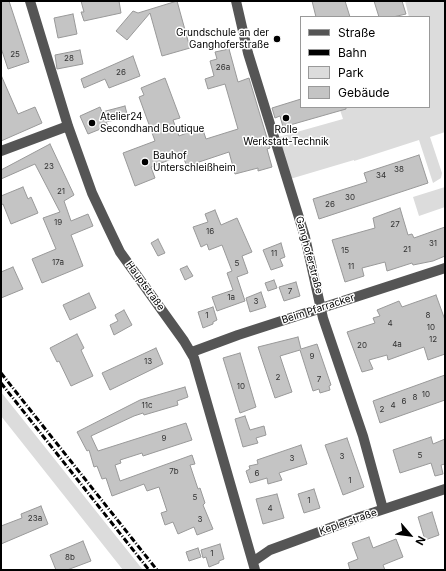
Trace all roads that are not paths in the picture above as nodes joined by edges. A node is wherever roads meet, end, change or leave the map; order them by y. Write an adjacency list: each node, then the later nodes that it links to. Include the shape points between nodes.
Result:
1 (30, 1): 3 (street, Hauptstraße)
2 (236, 1): 6 (street, Ganghoferstraße, via 248,53 305,237)
3 (68, 126): 4 (street); 7 (street, Hauptstraße, via 92,193 120,252)
4 (1, 151)
5 (445, 268): 6 (street, Beim Pfarracker)
6 (322, 309): 7 (street, Beim Pfarracker); 9 (street, Ganghoferstraße, via 363,436)
7 (192, 352): 10 (street, Hauptstraße)
8 (445, 489): 9 (street, Keplerstraße)
9 (383, 509): 10 (street, Keplerstraße, via 270,550)
10 (254, 565)

